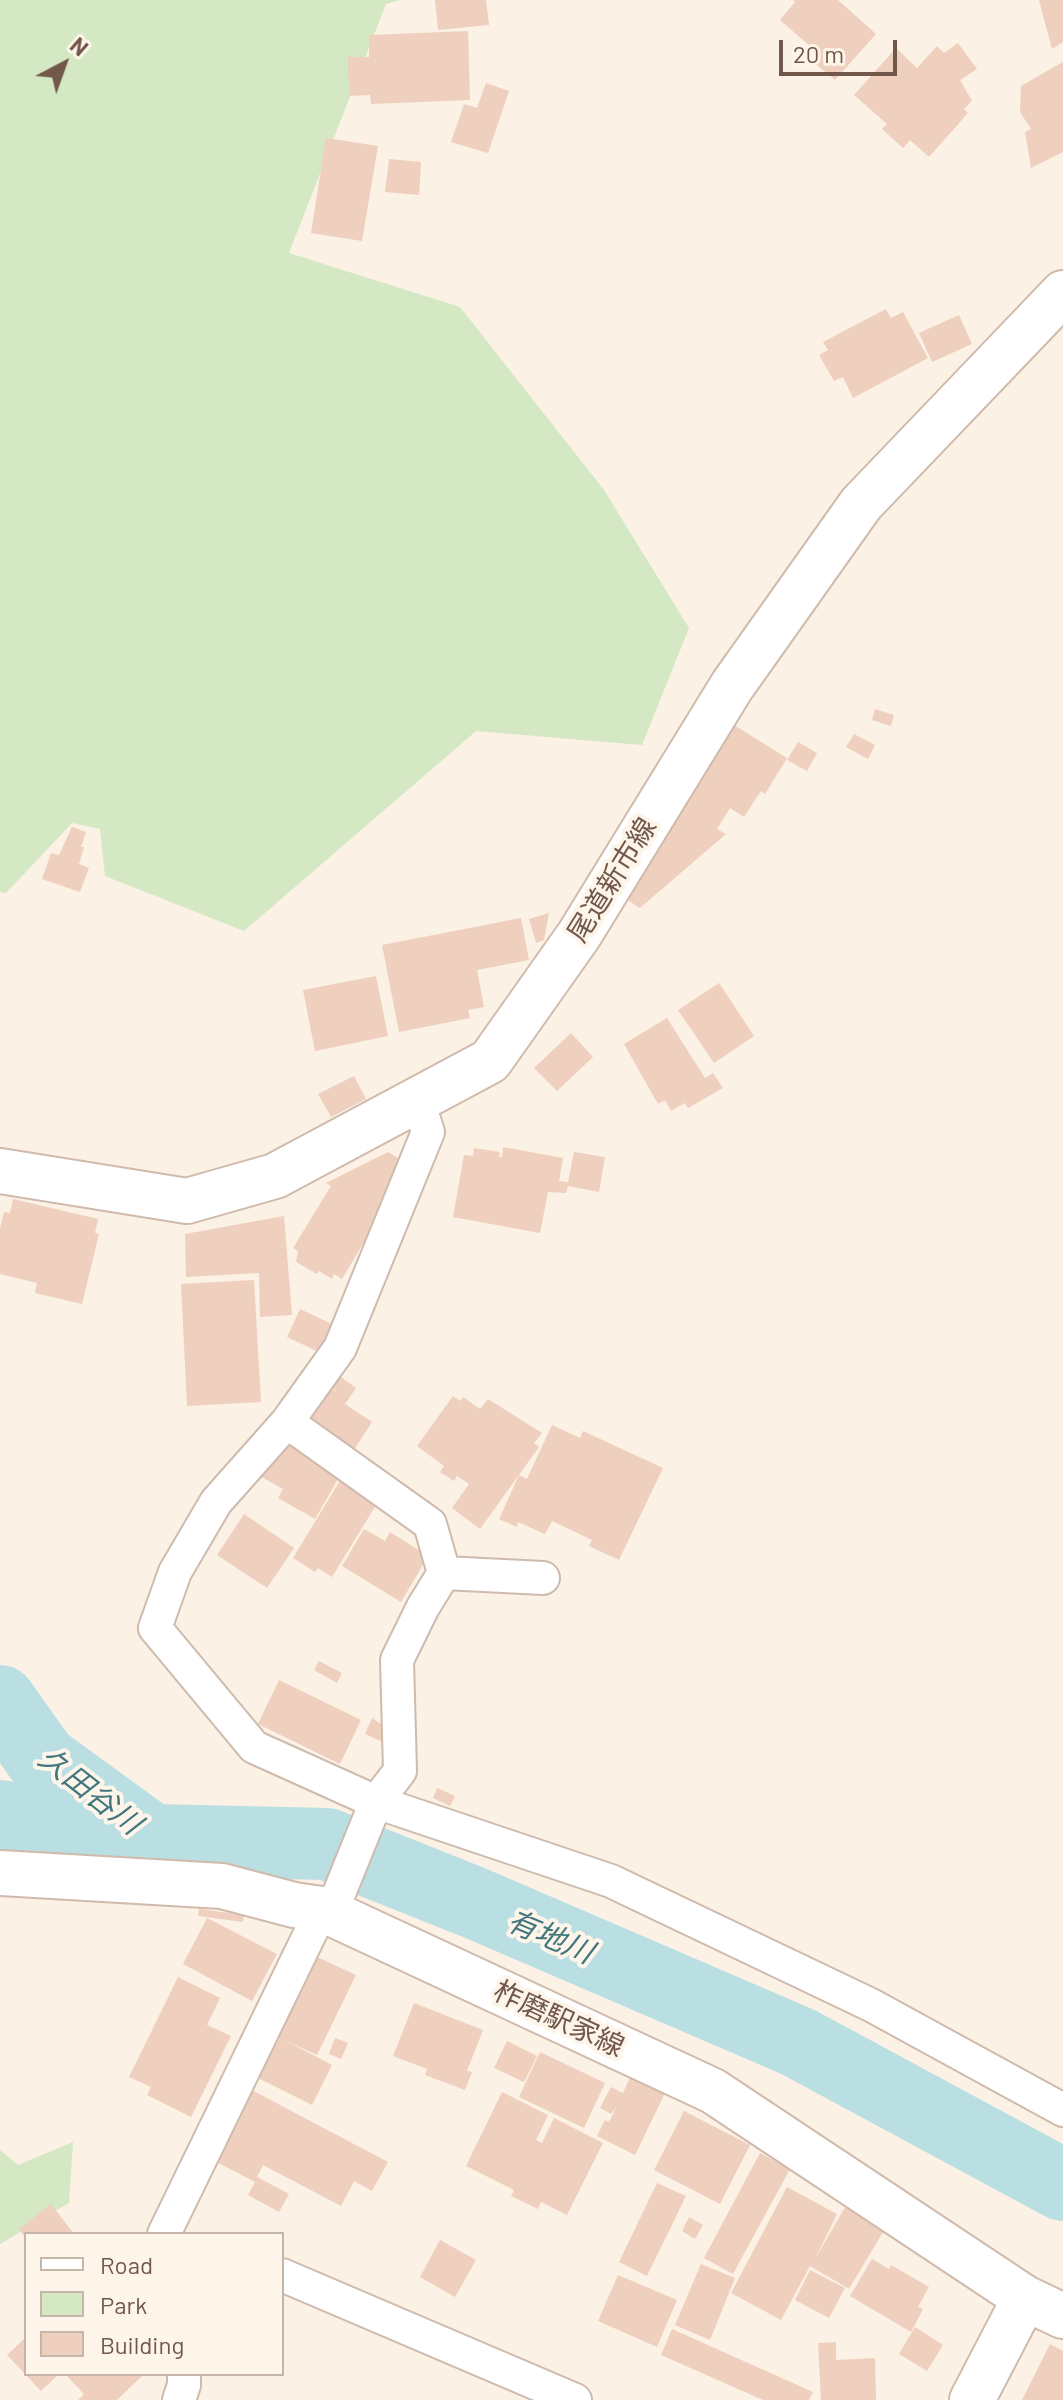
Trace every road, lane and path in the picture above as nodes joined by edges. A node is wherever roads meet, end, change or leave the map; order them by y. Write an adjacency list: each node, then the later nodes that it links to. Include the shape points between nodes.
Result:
1 (1055, 309): 2 (main road, 尾道新市線, via 861,504 732,686 579,935 490,1061)
2 (418, 1101): 3 (main road, 尾道新市線, via 275,1176 187,1201); 4 (street, via 428,1132 387,1235 340,1348)
3 (0, 1171)
4 (287, 1422): 5 (street, via 430,1524); 7 (street, via 216,1502 175,1572 155,1628 254,1747)
5 (444, 1573): 6 (street); 7 (street, via 397,1660 400,1771)
6 (543, 1578)
7 (376, 1802): 9 (street); 10 (street, via 611,1881 871,2005)
8 (0, 1873): 9 (main road, 柞磨駅家線, via 222,1886 294,1905)
9 (330, 1902): 11 (street); 13 (main road, 柞磨駅家線, via 713,2091)
10 (1063, 2110)
11 (172, 2231)
12 (284, 2276): 16 (street)
13 (1044, 2307): 17 (main road)
14 (184, 2376): 15 (street)
15 (179, 2400)
16 (575, 2400)
17 (972, 2400)

